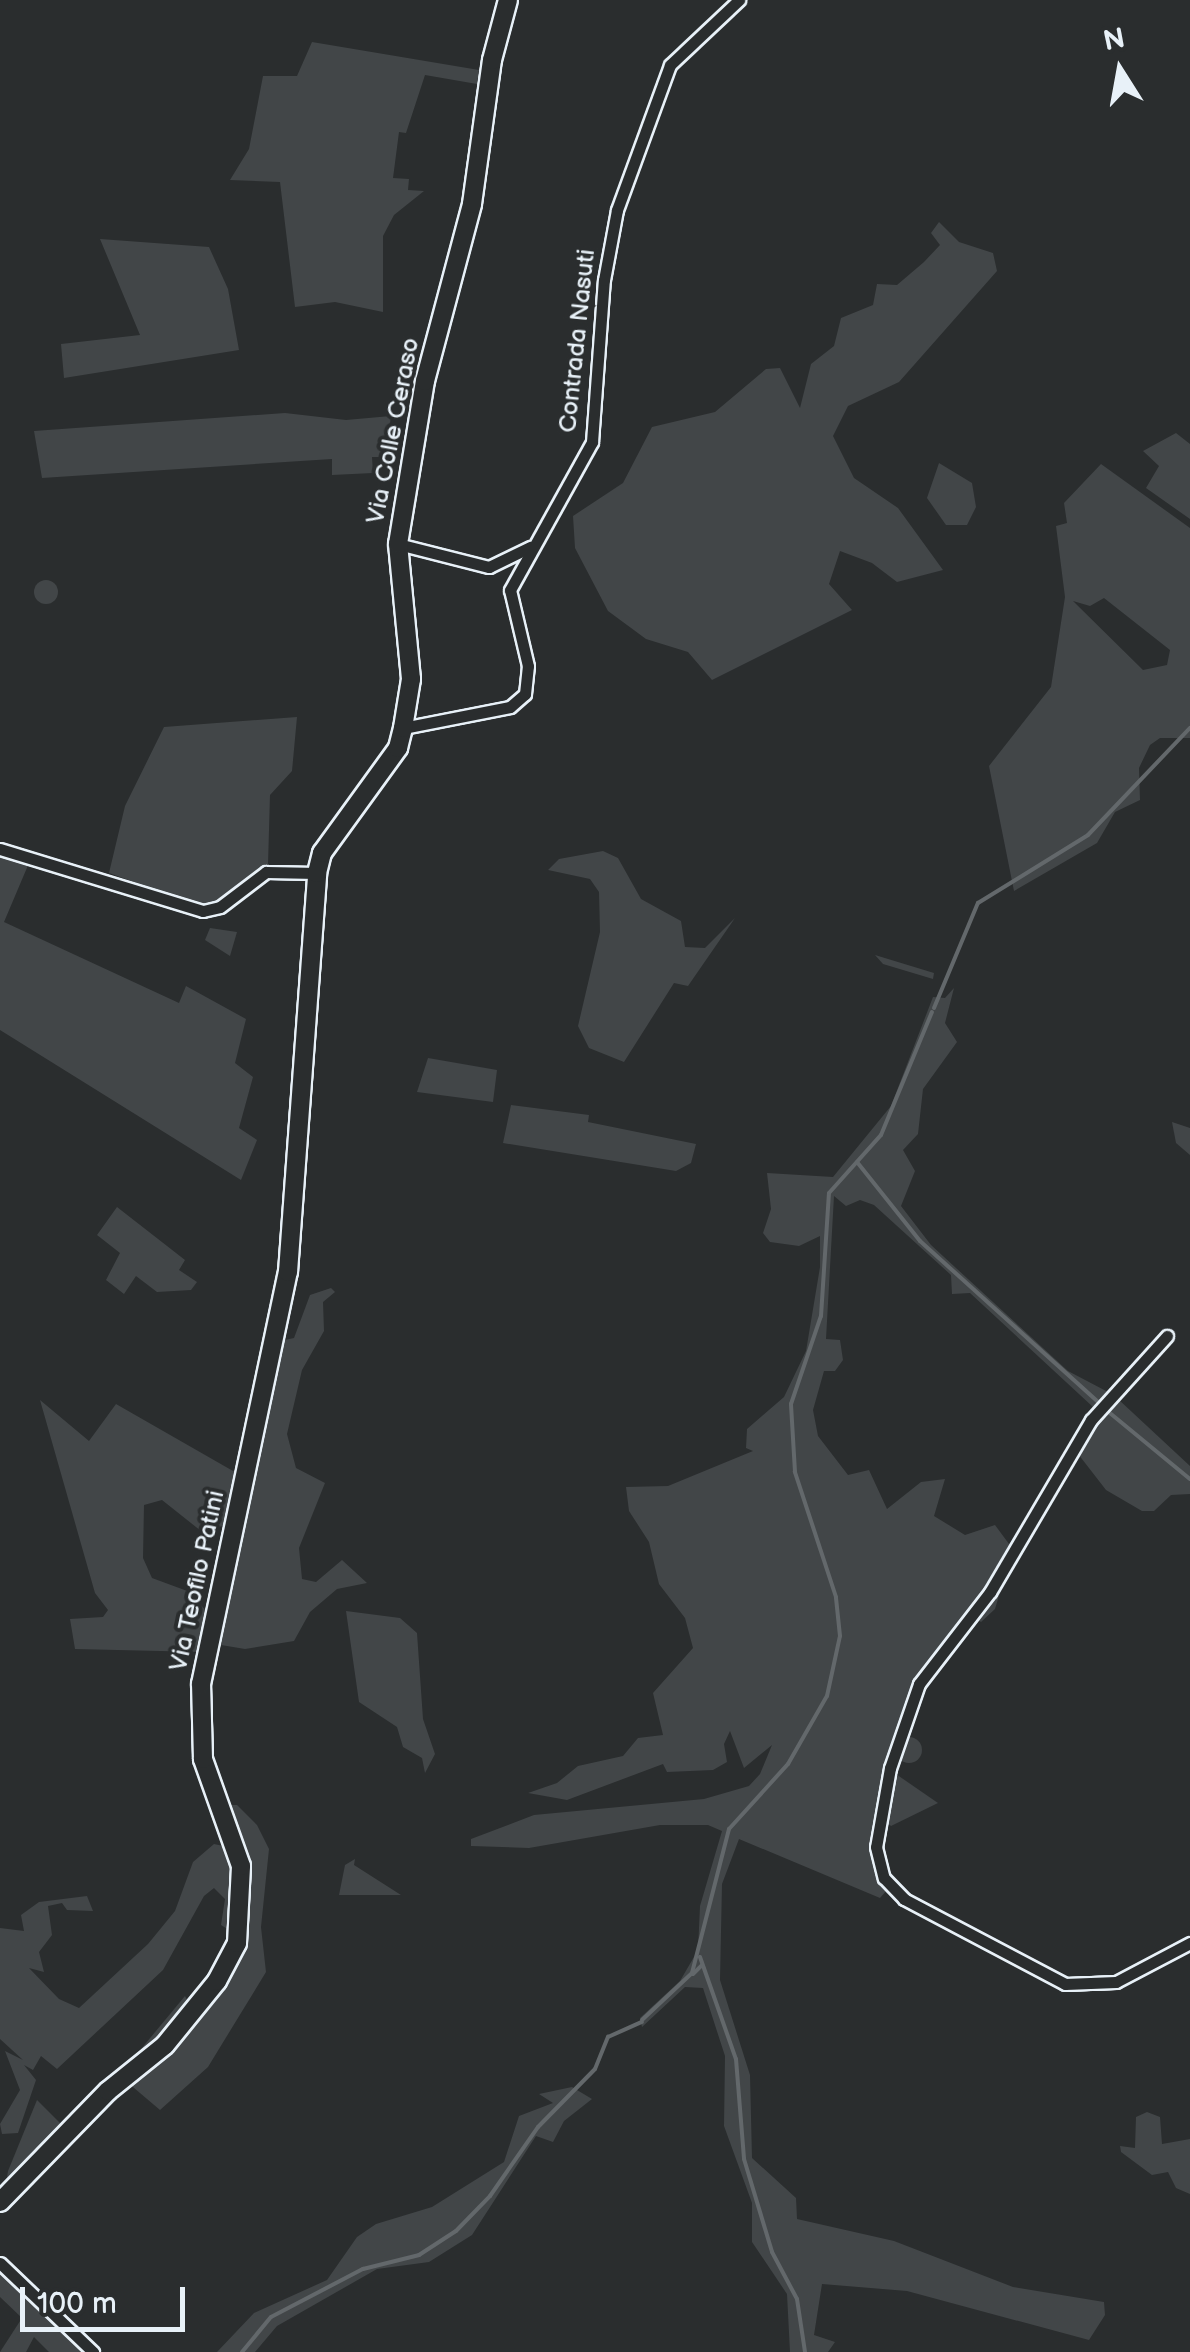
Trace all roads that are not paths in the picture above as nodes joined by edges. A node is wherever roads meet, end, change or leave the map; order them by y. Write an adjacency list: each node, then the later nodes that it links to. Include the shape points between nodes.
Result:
1 (508, 0): 3 (street, Via Colle Ceraso, via 492,60 472,204 425,381)
2 (739, 0): 4 (street, Contrada Nasuti, via 670,65 617,210 604,280 592,442)
3 (398, 544): 4 (street, via 489,567); 5 (street, Via Colle Ceraso, via 411,678)
4 (534, 544): 5 (street, Contrada Nasuti, via 510,590 528,666 525,694 510,707)
5 (402, 728): 7 (street, Via Colle Ceraso, via 398,748)
6 (0, 849): 8 (street, via 203,911 220,908 266,872)
7 (322, 853): 8 (street, Via Teofilo Patini)
8 (316, 873): 11 (street, Via Teofilo Patini, via 288,1272 201,1684 204,1766 243,1882 237,1943 217,1981 165,2045 108,2091)
9 (1167, 1336): 10 (street, via 1092,1420 990,1592 919,1684 890,1768 876,1847 890,1889 1065,1984 1116,1982)
10 (1190, 1943)
11 (0, 2202)
12 (0, 2262): 13 (street)
13 (92, 2352)

